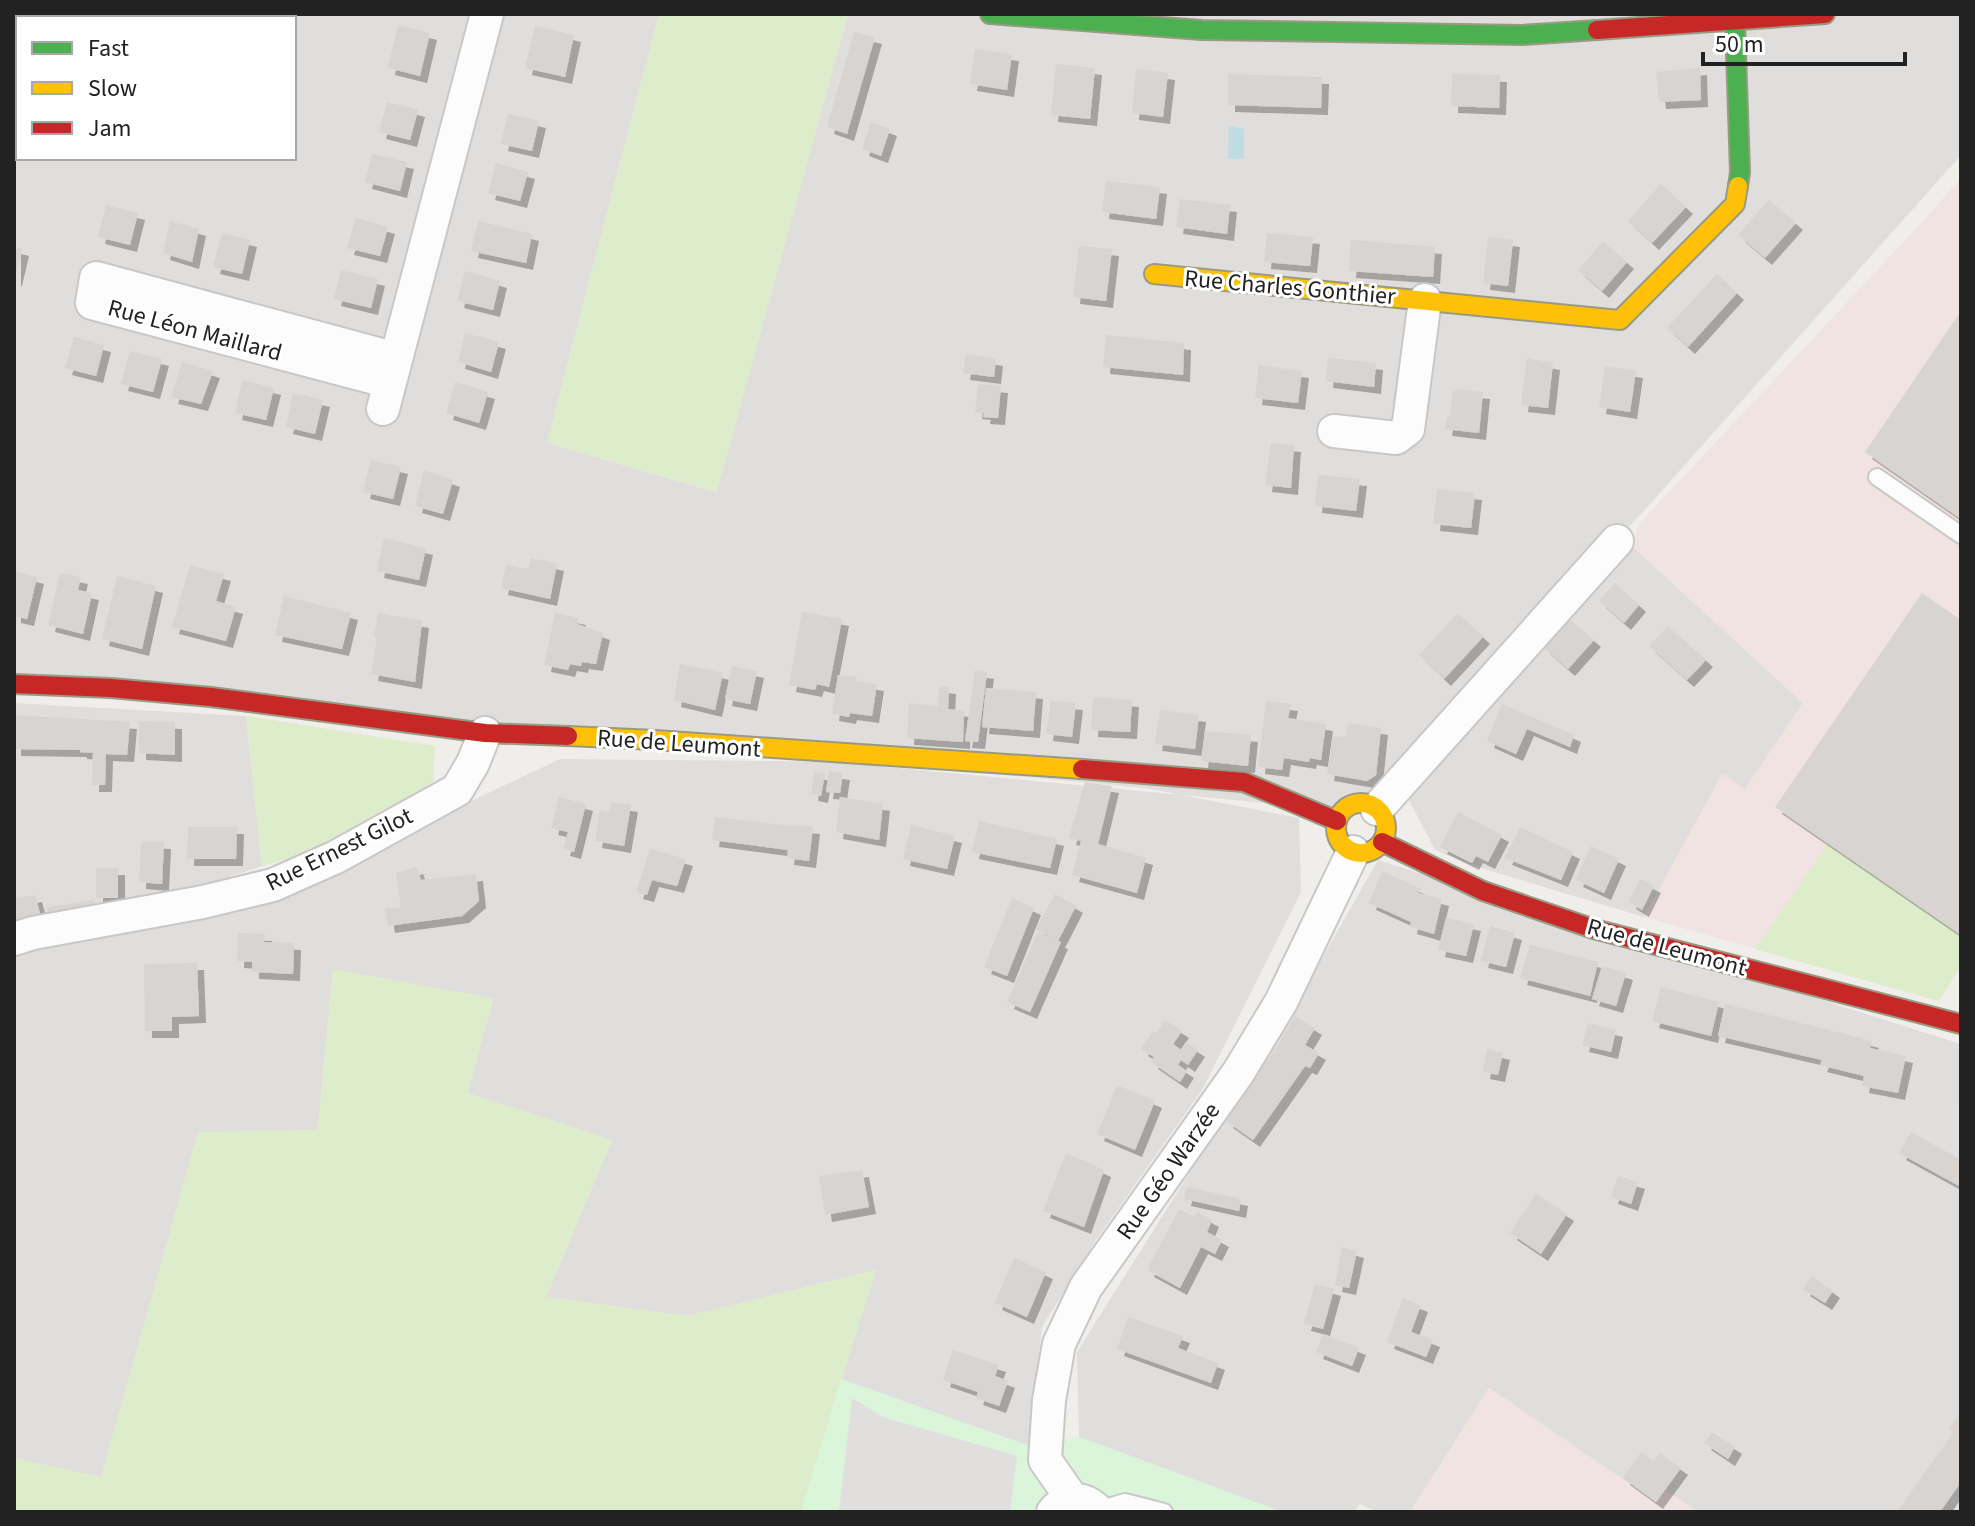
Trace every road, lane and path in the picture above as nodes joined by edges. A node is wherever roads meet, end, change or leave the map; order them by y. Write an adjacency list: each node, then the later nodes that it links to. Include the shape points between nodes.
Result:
1 (487, 14): 7 (street)
2 (990, 14): 4 (street, via 1202,30 1522,35)
3 (1825, 14): 4 (street)
4 (1735, 21): 6 (street, Rue Charles Gonthier, via 1740,172 1735,204 1620,320)
5 (1154, 274): 6 (street, Rue Charles Gonthier)
6 (1425, 300): 8 (street, Rue Charles Gonthier, via 1408,429 1396,438)
7 (390, 383): 7 (street, Rue Léon Maillard, via 96,278 92,303)
8 (1334, 431)
9 (1877, 477): 10 (lane)
10 (1961, 535)
11 (1617, 541): 14 (street)
12 (14, 684): 13 (street, Rue de Leumont, via 211,697)
13 (485, 733): 15 (street, Rue de Leumont, via 1244,782); 17 (street, Rue Ernest Gilot, via 457,790 336,857 273,885)
14 (1377, 809): 15 (street, via 1354,804); 16 (street, via 1386,824 1385,836)
15 (1337, 821): 16 (street, via 1337,836 1346,848)
16 (1368, 847): 18 (street, Rue de Leumont, via 1594,929); 19 (street, Rue Géo Warzée, via 1238,1073 1086,1287 1059,1344 1045,1460)
17 (14, 939)
18 (1961, 1024)
19 (1081, 1508): 20 (lane, via 1125,1502)
20 (1164, 1512)

